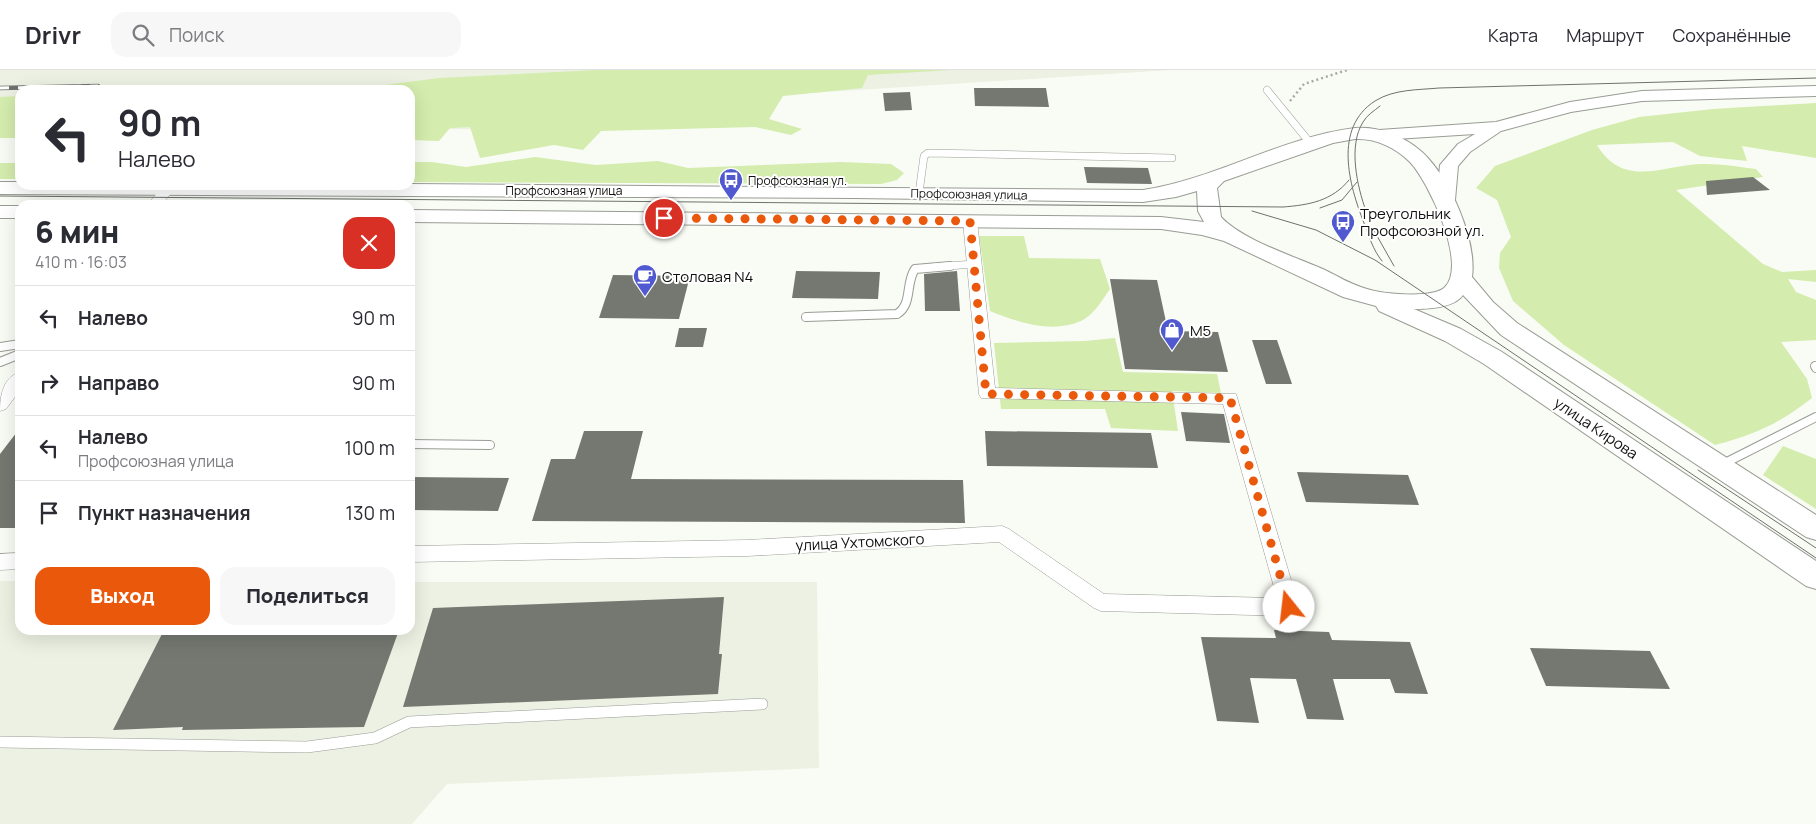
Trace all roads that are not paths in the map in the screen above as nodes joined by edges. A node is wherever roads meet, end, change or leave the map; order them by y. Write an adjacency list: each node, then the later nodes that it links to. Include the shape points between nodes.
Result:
1 (1267, 90): 5 (lane)
2 (1811, 93): 3 (main road, via 1642,96 1570,107)
3 (1497, 127): 4 (main road); 14 (main road, via 1464,148 1449,165)
4 (1379, 135): 5 (main road, Профсоюзная улица, via 1354,133); 14 (main road, via 1416,157)
5 (1311, 144): 7 (main road, Профсоюзная улица)
6 (1172, 158): 12 (lane, via 928,153 924,156)
7 (1216, 178): 12 (main road, Профсоюзная улица, via 1176,191 1143,196); 19 (main road, via 1208,187 1207,208 1213,223)
8 (0, 188): 9 (main road, Профсоюзная улица)
9 (15, 188)
10 (167, 190): 13 (street)
11 (356, 190): 12 (main road, Профсоюзная улица)
12 (919, 193)
13 (158, 200)
14 (1446, 200): 21 (main road, via 1462,254)
15 (0, 212): 16 (main road)
16 (15, 212)
17 (415, 216): 18 (main road, Профсоюзная улица)
18 (970, 221): 19 (main road, Профсоюзная улица, via 1160,223 1204,229); 20 (street)
19 (1232, 237): 22 (main road, Профсоюзная улица)
20 (974, 264): 23 (lane, via 915,268 911,273 905,307 897,314); 35 (street, улица Ухтомского, via 986,394 1230,398 1289,607 1101,602 1002,534 748,548)
21 (1462, 281): 22 (main road, via 1453,294 1440,300); 33 (main road, via 1509,329)
22 (1366, 297): 38 (main road, улица Кирова, via 1453,335 1493,358)
23 (806, 317)
24 (15, 345): 25 (lane)
25 (0, 347)
26 (15, 356): 27 (lane)
27 (0, 362)
28 (15, 385): 29 (street)
29 (0, 405)
30 (1816, 417): 33 (lane)
31 (415, 444): 32 (lane)
32 (490, 445)
33 (1719, 466): 34 (main road)
34 (1816, 529)
35 (415, 554)
36 (15, 561): 37 (street)
37 (0, 562)
38 (1816, 577)
39 (762, 704): 40 (lane, via 409,722 375,738 307,747)
40 (0, 742)

